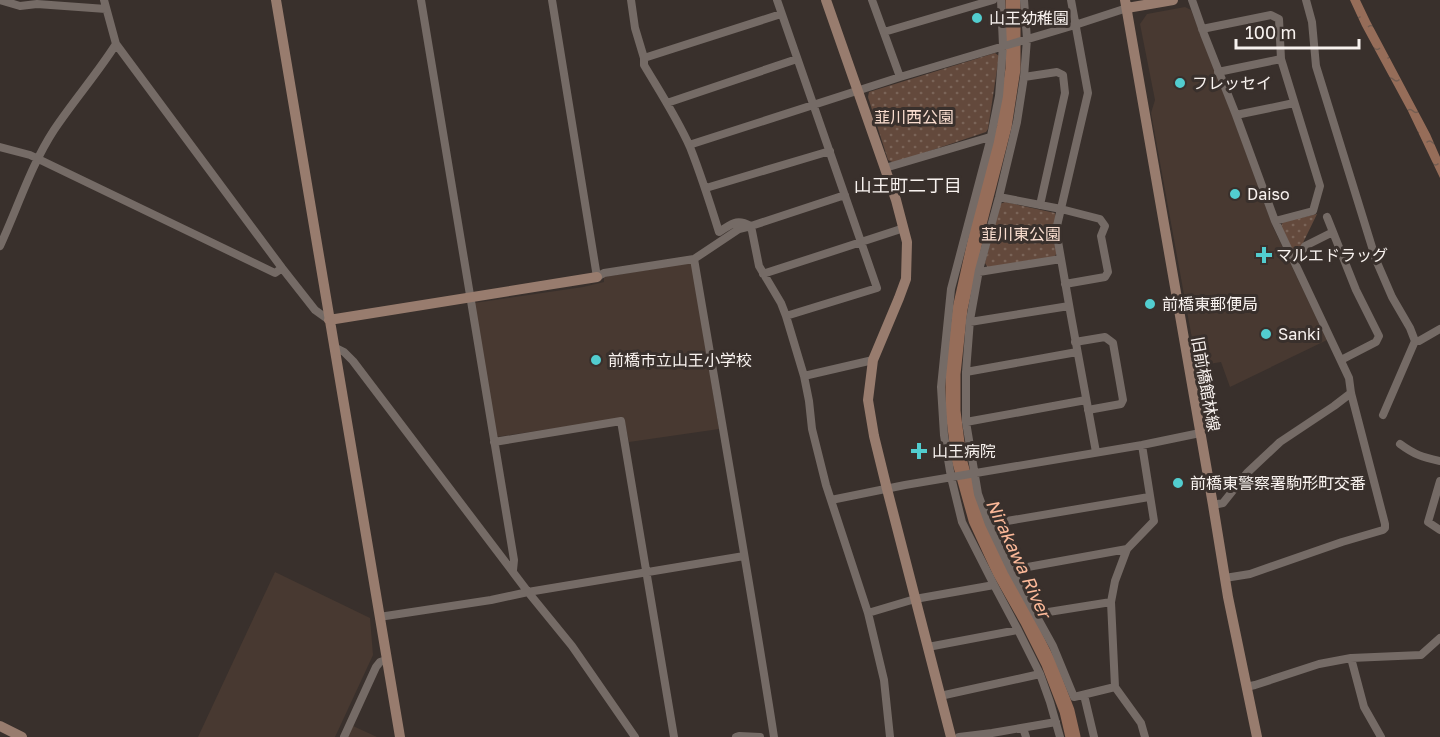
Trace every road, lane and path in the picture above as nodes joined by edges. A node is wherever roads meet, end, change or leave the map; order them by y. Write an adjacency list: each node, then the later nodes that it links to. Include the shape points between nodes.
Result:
1 (0, 0): 18 (street, via 20,6)
2 (104, 0): 18 (street)
3 (276, 0): 66 (street)
4 (421, 0): 63 (street)
5 (552, 0): 61 (street)
6 (631, 0): 26 (street)
7 (777, 0): 19 (street)
8 (826, 0): 32 (street)
9 (872, 0): 22 (street)
10 (993, 0): 22 (street)
11 (1002, 0): 25 (street)
12 (1024, 0): 23 (street)
13 (1071, 0): 20 (street)
14 (1173, 0): 17 (street)
15 (1192, 0): 21 (street)
16 (1306, 0): 69 (street, via 1316,66 1376,260)
17 (1126, 4): 20 (street); 82 (street, 旧前橋館林線)
18 (106, 9): 24 (street)
19 (781, 14): 26 (street); 27 (street)
20 (1075, 25): 23 (street); 47 (street, via 1088,93)
21 (1202, 29): 28 (street, via 1271,15 1278,19); 29 (street)
22 (884, 32): 30 (street)
23 (1024, 40): 25 (street); 31 (street)
24 (116, 44): 41 (street); 58 (street)
25 (1006, 45): 30 (street); 37 (street)
26 (644, 58): 33 (street, via 644,65)
27 (797, 59): 33 (street); 35 (street)
28 (1281, 59): 29 (street); 34 (street)
29 (1218, 72): 36 (street)
30 (900, 77): 32 (street)
31 (1024, 77): 45 (street); 46 (street, via 1057,72 1063,75 1065,93)
32 (858, 91): 35 (street); 42 (street)
33 (667, 103): 38 (street)
34 (1294, 103): 36 (street); 49 (street, via 1320,186 1313,211)
35 (812, 105): 38 (street); 40 (street)
36 (1236, 115): 49 (street)
37 (990, 137): 42 (street); 89 (street, via 951,289 941,387 944,435)
38 (689, 145): 43 (street)
39 (0, 147): 41 (street)
40 (830, 151): 43 (street); 44 (street)
41 (37, 159): 54 (street); 58 (street, via 275,273)
42 (885, 168): 51 (street)
43 (706, 188): 50 (street, via 719,232 737,222)
44 (845, 195): 50 (street); 53 (street)
45 (999, 197): 46 (street); 59 (street)
46 (1040, 205): 47 (street)
47 (1061, 209): 56 (street, via 1056,230); 62 (street, via 1100,219 1105,226 1101,236 1108,272 1105,277)
48 (1327, 218): 52 (street)
49 (1275, 221): 57 (street)
50 (750, 226): 55 (street); 60 (street)
51 (904, 228): 53 (street); 73 (street, via 908,252 906,279)
52 (1333, 232): 57 (street, via 1305,246); 74 (street, via 1379,336 1376,342)
53 (861, 241): 60 (street); 65 (street, via 877,288)
54 (0, 246)
55 (694, 259): 61 (street); 98 (street)
56 (1061, 259): 59 (street); 62 (street)
57 (1295, 263): 74 (street)
58 (282, 268): 66 (street, via 315,310)
59 (979, 272): 67 (street)
60 (763, 274): 65 (street)
61 (597, 277): 63 (street)
62 (1065, 284): 64 (street)
63 (470, 297): 66 (street); 83 (street)
64 (1069, 306): 67 (street); 70 (street)
65 (786, 316): 76 (street)
66 (329, 320): 71 (street)
67 (970, 322): 75 (street)
68 (1440, 329): 69 (street)
69 (1415, 341): 80 (street)
70 (1075, 342): 72 (street); 79 (street, via 1105,337 1113,343 1123,400 1121,404)
71 (334, 347): 99 (street, via 353,361); 109 (street)
72 (1077, 352): 75 (street); 78 (street)
73 (873, 360): 76 (street); 91 (street, via 868,400)
74 (1341, 360): 77 (street)
75 (966, 372): 81 (street)
76 (804, 376): 93 (street, via 812,429)
77 (1351, 393): 94 (street, via 1281,442 1222,503); 102 (street, via 1385,528 1250,574)
78 (1086, 400): 79 (street); 81 (street)
79 (1088, 410): 86 (street)
80 (1383, 415)
81 (966, 422): 88 (street)
82 (1200, 433): 85 (street); 94 (street, 旧前橋館林線)
83 (494, 442): 99 (street); 101 (street, via 621,421)
84 (1400, 444): 87 (street, via 1420,456)
85 (1142, 445): 86 (street); 92 (street)
86 (1096, 452): 88 (street)
87 (1440, 461)
88 (973, 473): 89 (street); 95 (street)
89 (953, 477): 91 (street); 103 (street, via 962,522)
90 (1440, 481): 96 (street, via 1428,522)
91 (887, 489): 93 (street); 105 (street)
92 (1149, 497): 95 (street); 97 (street, via 1154,521)
93 (831, 500): 107 (street)
94 (1213, 505): 102 (street, 旧前橋館林線)
95 (989, 524): 100 (street)
96 (1440, 530)
97 (1127, 549): 100 (street); 106 (street)
98 (744, 556): 101 (street); 131 (street)
99 (513, 570): 104 (street)
100 (1011, 570): 108 (street)
101 (647, 573): 104 (street); 128 (street)
102 (1225, 578): 117 (street, 旧前橋館林線)
103 (994, 585): 105 (street); 110 (street)
104 (528, 592): 109 (street); 127 (street, via 572,646)
105 (915, 599): 107 (street); 112 (street)
106 (1111, 602): 108 (street); 116 (street)
107 (868, 613): 132 (street, via 884,680)
108 (1036, 614): 118 (street, via 1074,698)
109 (379, 617): 114 (street)
110 (1018, 630): 112 (street); 115 (street)
111 (1440, 638): 113 (street, via 1418,656)
112 (928, 647): 119 (street)
113 (1351, 658): 117 (street); 140 (street, via 1364,707)
114 (386, 660): 125 (street, via 376,667); 126 (street)
115 (1040, 674): 119 (street); 120 (street)
116 (1115, 687): 118 (street); 138 (street, via 1141,723)
117 (1246, 687): 139 (street, 旧前橋館林線)
118 (1084, 695): 137 (street)
119 (940, 696): 133 (street)
120 (1056, 722): 122 (street); 136 (street)
121 (0, 726): 124 (street)
122 (1023, 728): 123 (street); 135 (street)
123 (992, 735): 134 (street)
124 (22, 737)
125 (344, 737)
126 (400, 737)
127 (635, 737)
128 (674, 737)
129 (736, 737): 130 (street)
130 (760, 737)
131 (774, 737)
132 (890, 737)
133 (951, 737)
134 (959, 737)
135 (1026, 737)
136 (1060, 737)
137 (1094, 737)
138 (1145, 737)
139 (1257, 737)
140 (1380, 737)

